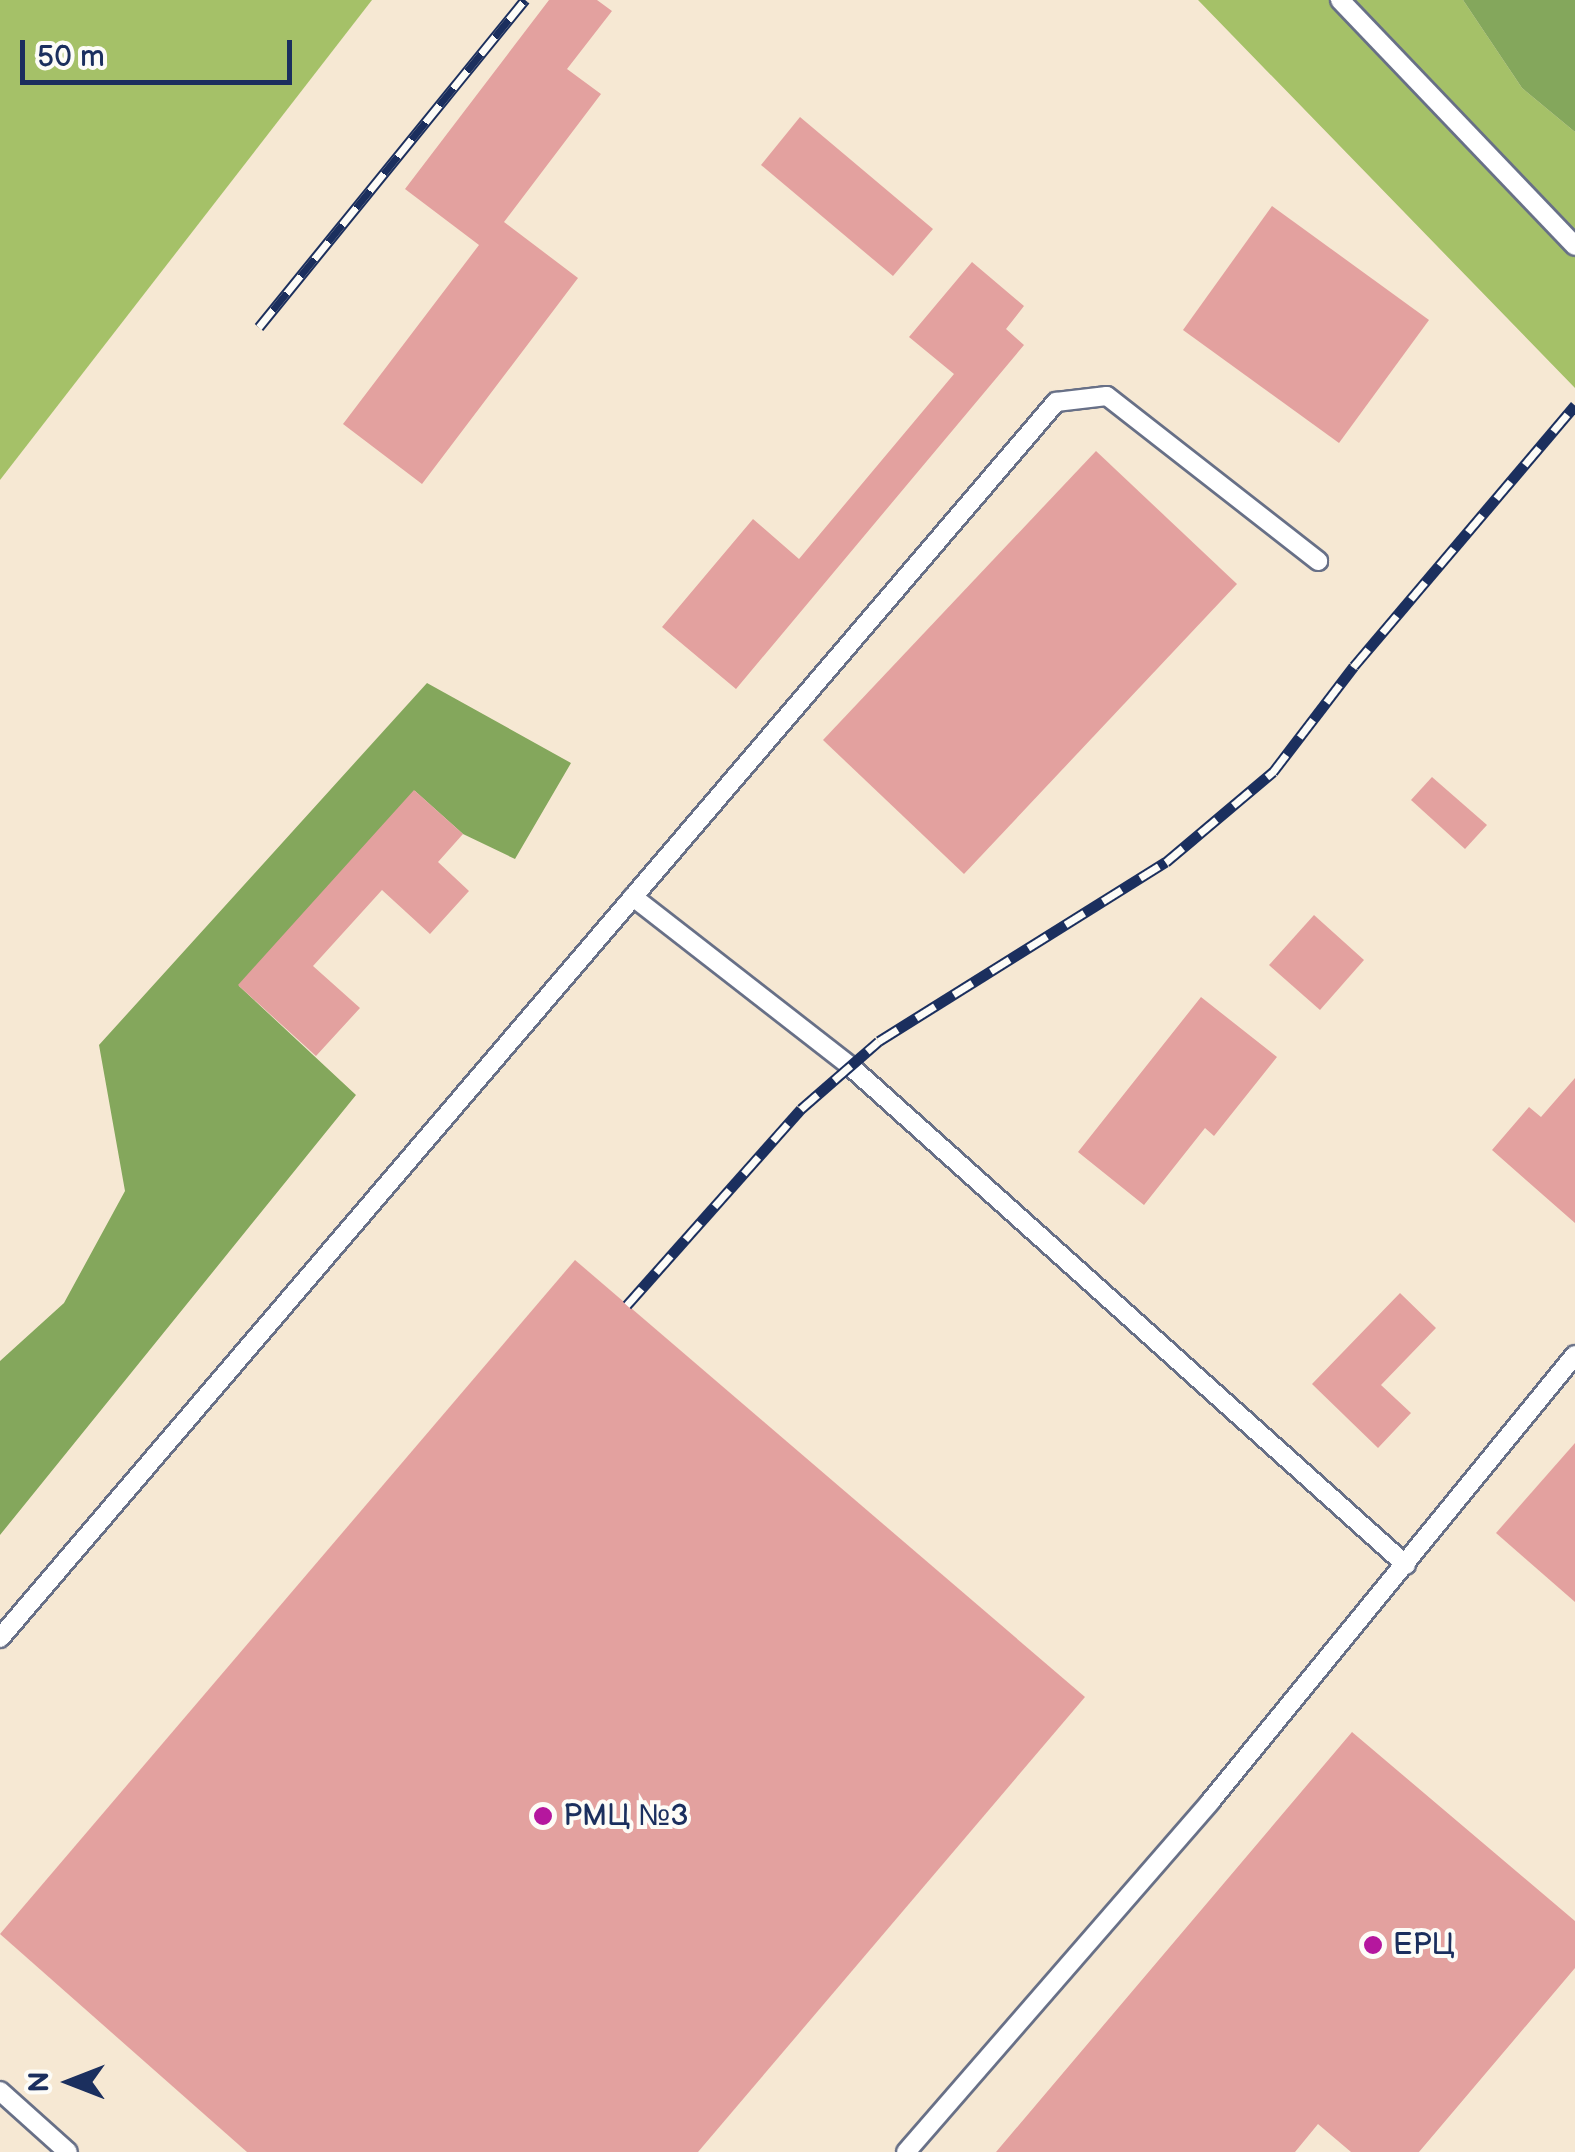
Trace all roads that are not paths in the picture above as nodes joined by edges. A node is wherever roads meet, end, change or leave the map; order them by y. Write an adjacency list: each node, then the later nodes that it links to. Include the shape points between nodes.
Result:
1 (1340, 0): 2 (lane)
2 (1575, 246)
3 (1318, 561): 4 (lane, via 1107,396 1056,402)
4 (634, 897): 6 (lane, via 850,1066); 7 (lane)
5 (1575, 1355): 6 (lane)
6 (1406, 1565): 10 (lane)
7 (0, 1638)
8 (0, 2091): 9 (lane)
9 (68, 2152)
10 (906, 2152)

